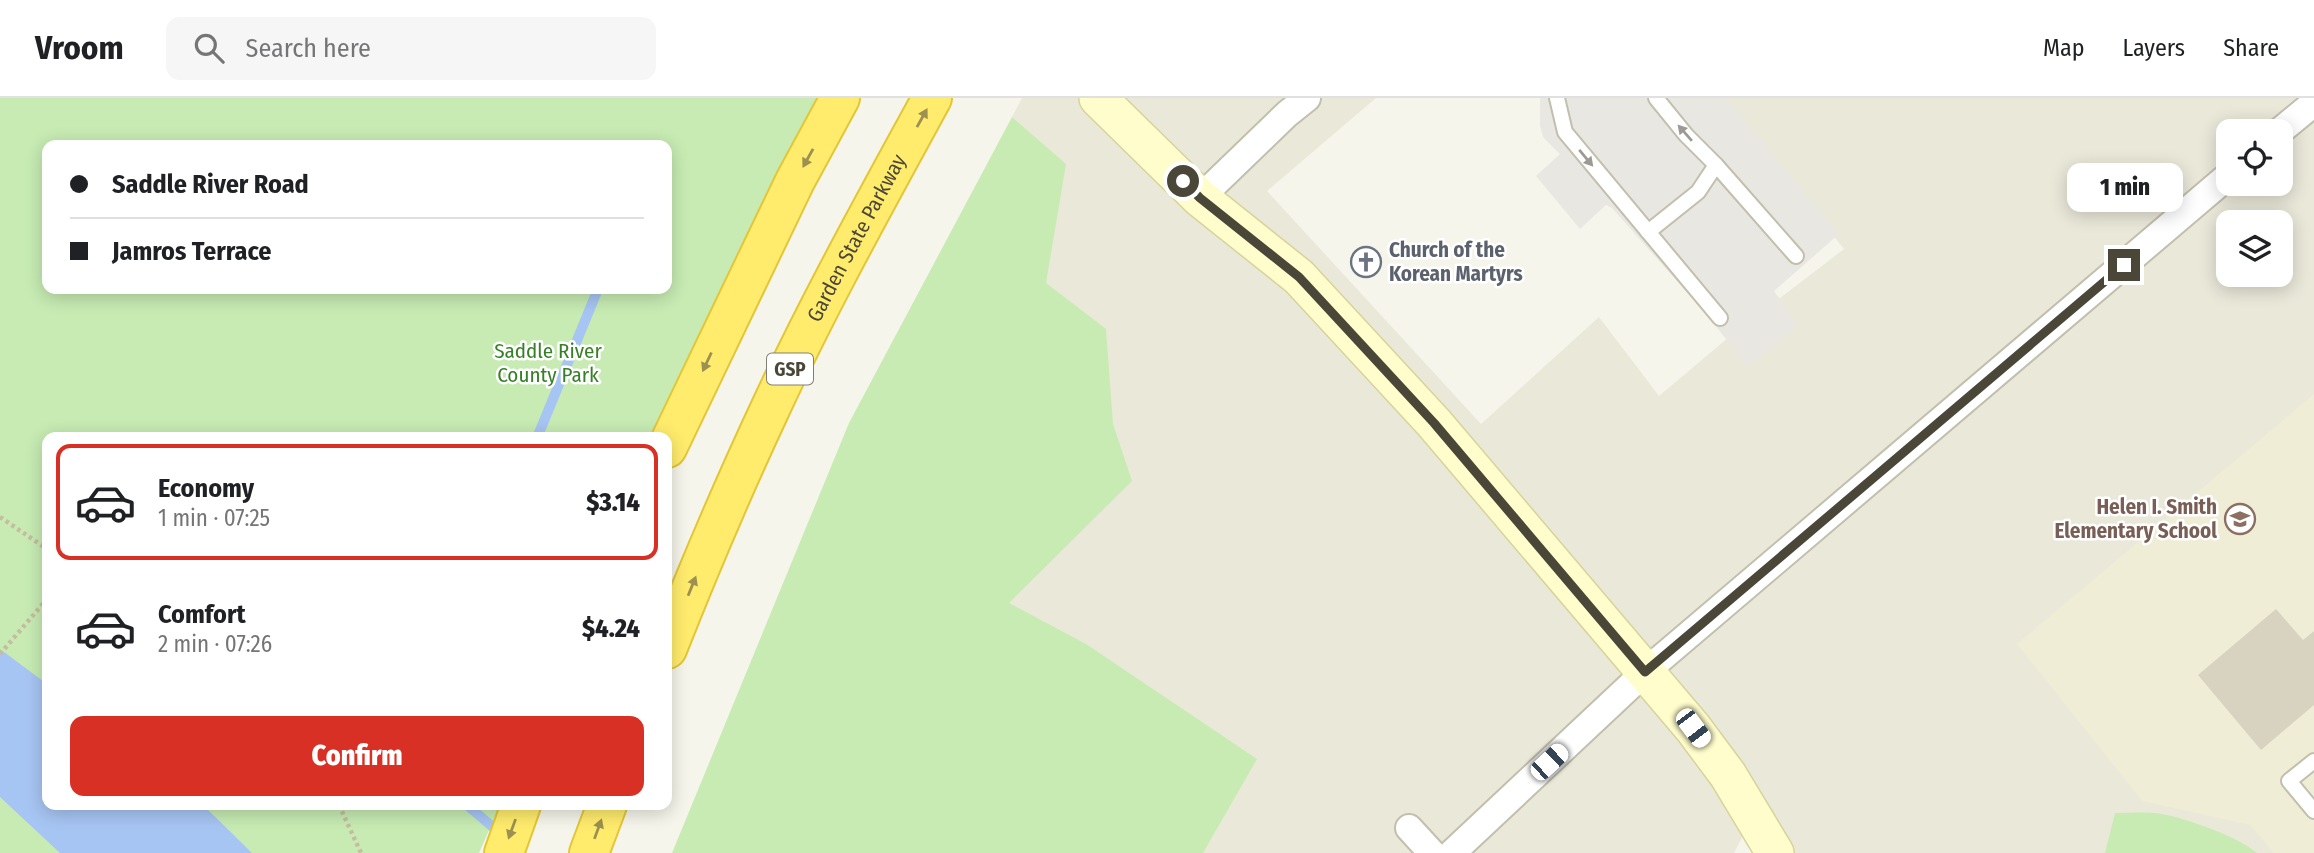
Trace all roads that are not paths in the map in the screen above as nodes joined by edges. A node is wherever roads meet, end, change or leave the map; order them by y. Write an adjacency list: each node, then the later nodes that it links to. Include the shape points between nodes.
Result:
1 (840, 98): 15 (highway, one-way to 15, via 795,181)
2 (932, 98): 16 (highway, Garden State Parkway / GSP, one-way to 2, via 770,409)
3 (1098, 98): 11 (street)
4 (1307, 98): 11 (street)
5 (1557, 98): 12 (lane, one-way to 12, via 1565,132)
6 (1656, 98): 9 (lane, one-way to 6)
7 (2314, 103): 8 (street)
8 (2293, 120)
9 (1716, 165): 12 (lane, via 1698,192); 13 (lane)
10 (2216, 186): 17 (street)
11 (1200, 198): 17 (street, via 1299,277 1434,423)
12 (1648, 232): 14 (lane)
13 (1796, 256)
14 (1720, 318)
15 (672, 438)
16 (672, 636)
17 (1645, 672): 26 (street); 27 (street, via 1728,775)
18 (2314, 761): 21 (lane, via 2289,782)
19 (519, 810): 23 (highway, one-way to 23)
20 (605, 810): 24 (highway, one-way to 20)
21 (2314, 811)
22 (1409, 828): 25 (street)
23 (503, 853)
24 (589, 853)
25 (1432, 853)
26 (1452, 853)
27 (1775, 853)

